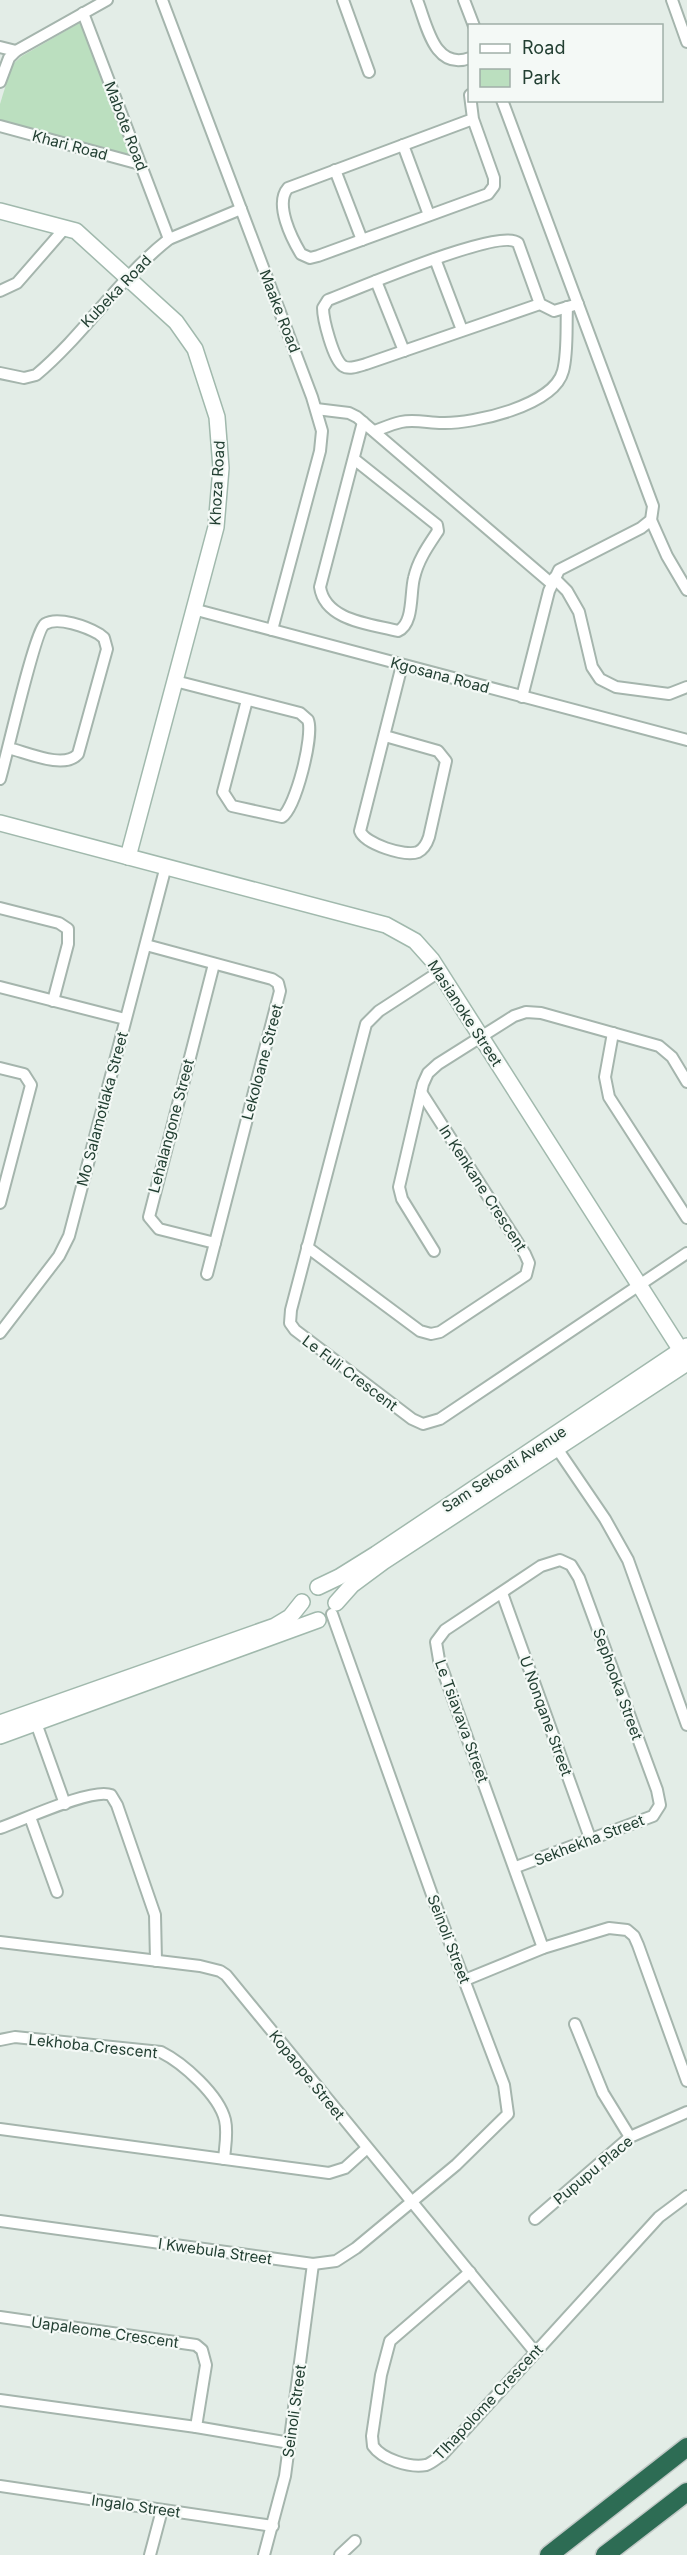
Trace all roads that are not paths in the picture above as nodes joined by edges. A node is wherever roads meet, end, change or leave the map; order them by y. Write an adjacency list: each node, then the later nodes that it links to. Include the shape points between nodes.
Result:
1 (107, 0): 7 (street)
2 (162, 0): 22 (street, Maake Road)
3 (343, 0): 13 (street)
4 (417, 0): 12 (street, via 439,54 454,61)
5 (464, 0): 8 (street)
6 (672, 0): 9 (street)
7 (83, 13): 11 (street); 20 (street, Mabote Road)
8 (473, 24)
9 (687, 42)
10 (0, 47): 11 (street)
11 (16, 51): 14 (street, via 9,58)
12 (468, 58)
13 (369, 72)
14 (0, 82)
15 (471, 102): 17 (street)
16 (503, 102): 33 (street)
17 (473, 119): 19 (street); 24 (street, via 494,186 488,194)
18 (0, 126): 20 (street, Khari Road)
19 (403, 145): 21 (street); 24 (street)
20 (140, 164): 26 (street, Mabote Road)
21 (335, 170): 27 (street); 27 (street, via 285,192 284,211 297,247 310,258)
22 (241, 209): 26 (street, Kubeka Road); 38 (street, Maake Road)
23 (0, 211): 25 (street, Khoza Road)
24 (429, 215): 27 (street)
25 (65, 228): 29 (street, Khoza Road, via 84,237); 31 (street, via 17,283)
26 (169, 239): 29 (street, Kubeka Road)
27 (362, 240)
28 (435, 259): 30 (street); 32 (street, via 490,241 513,239 521,250); 35 (street)
29 (127, 276): 37 (street, Kubeka Road, via 36,375 24,378); 45 (street, Khoza Road, via 189,338 217,417 221,448 218,516)
30 (376, 281): 36 (street); 36 (street, via 324,304 324,320 337,357 345,367 354,367)
31 (0, 291)
32 (540, 304): 34 (street, via 551,310); 35 (street)
33 (578, 304): 34 (street); 42 (street, via 651,497)
34 (567, 307): 40 (street, via 563,372 541,397 483,419 403,421)
35 (462, 330): 36 (street)
36 (404, 351)
37 (0, 373)
38 (316, 410): 39 (street, via 349,413); 46 (street, Maake Road, via 322,431 320,451)
39 (363, 422): 40 (street); 41 (street)
40 (375, 432): 43 (street)
41 (354, 459): 41 (street, via 320,587 321,596 328,608 346,617 398,631 408,621 414,576 438,531 437,525)
42 (651, 520): 43 (street, via 567,564); 44 (street)
43 (553, 581): 49 (street, via 567,591 579,612 592,667 600,680 616,687 650,692 676,693); 50 (street)
44 (687, 590)
45 (193, 609): 46 (street, Kgosana Road); 48 (street, Khoza Road)
46 (272, 630): 47 (street, Kgosana Road)
47 (402, 665): 50 (street, Kgosana Road); 52 (street)
48 (175, 681): 51 (street); 57 (street, Khoza Road)
49 (687, 687)
50 (522, 697): 53 (street, Kgosana Road)
51 (247, 700): 51 (street, via 300,713 310,725 293,800 282,817 232,806 225,798 224,784)
52 (385, 736): 52 (street, via 360,831 368,842 416,852 429,837 446,761 438,752)
53 (687, 740)
54 (8, 748): 54 (street, via 44,625 58,622 78,626 104,638 106,654 75,758 61,761); 55 (street)
55 (0, 779)
56 (0, 823): 57 (street, Masianoke Street)
57 (128, 856): 58 (street, Masianoke Street)
58 (166, 866): 60 (street, Mo Salamotlaka Street); 62 (street, Masianoke Street, via 393,928 420,946)
59 (0, 908): 64 (street, via 60,923 68,930 70,939)
60 (146, 945): 61 (street, Lekoloane Street); 65 (street, Mo Salamotlaka Street)
61 (214, 963): 73 (street, Lehalangone Street, via 149,1217 159,1229); 73 (street, Lekoloane Street, via 272,979 280,991)
62 (439, 972): 67 (street, Masianoke Street); 74 (street, Le Fuli Crescent, via 379,1011 366,1024)
63 (0, 987): 64 (street)
64 (53, 1001): 65 (street)
65 (126, 1019): 79 (street, Mo Salamotlaka Street, via 66,1244)
66 (613, 1033): 67 (street, via 526,1012); 69 (street, via 663,1048); 72 (street, via 605,1077 609,1097)
67 (481, 1038): 70 (street, via 431,1070); 78 (street, Masianoke Street)
68 (0, 1068): 71 (street, via 24,1074 31,1085)
69 (687, 1082)
70 (422, 1092): 74 (street, In Kenkane Crescent, via 528,1259 526,1275 440,1332 431,1334 420,1331); 75 (street, via 399,1187 402,1200)
71 (0, 1203)
72 (687, 1218)
73 (214, 1243): 77 (street, Lekoloane Street)
74 (307, 1247): 78 (street, Le Fuli Crescent, via 291,1310 292,1326 381,1397 423,1424 440,1419)
75 (434, 1251)
76 (687, 1253): 78 (street, Le Fuli Crescent)
77 (207, 1274)
78 (638, 1285): 80 (street, Masianoke Street)
79 (0, 1333)
80 (685, 1355): 81 (street, Sam Sekoati Avenue); 83 (street, Sam Sekoati Avenue, via 376,1554)
81 (556, 1447): 86 (street, Sam Sekoati Avenue, via 383,1562 352,1585); 89 (street, via 628,1560)
82 (567, 1562): 84 (street, Le Tsiavava Street, via 547,1563); 92 (street, Sephooka Street, via 579,1578 657,1790)
83 (318, 1587): 85 (street, via 306,1593); 86 (street, via 332,1593)
84 (502, 1593): 95 (street, U Nonqane Street); 96 (street, Le Tsiavava Street, via 445,1630 436,1648)
85 (302, 1602): 86 (street, via 306,1614); 87 (street, via 290,1617 275,1626)
86 (327, 1614): 88 (street, Sam Sekoati Avenue); 101 (street, Seinoli Street)
87 (0, 1723)
88 (36, 1723): 90 (street, Sam Sekoati Avenue); 91 (street)
89 (687, 1725)
90 (0, 1736)
91 (65, 1804): 93 (street); 100 (street, via 99,1793 114,1799 155,1915)
92 (659, 1810): 95 (street, Sekhekha Street, via 653,1816)
93 (30, 1818): 94 (street); 97 (street)
94 (0, 1828)
95 (590, 1838): 96 (street, Sekhekha Street)
96 (516, 1867): 99 (street, Le Tsiavava Street)
97 (57, 1892)
98 (0, 1942): 100 (street, Kopaope Street)
99 (543, 1948): 101 (street); 104 (street, via 609,1928 627,1930 634,1936)
100 (156, 1961): 108 (street, Kopaope Street, via 211,1968 232,1980)
101 (465, 1980): 111 (street, Seinoli Street, via 504,2085 508,2114)
102 (575, 2024): 107 (street, via 603,2093)
103 (0, 2040): 109 (street, Lekhoba Crescent, via 15,2037 161,2052 177,2059 222,2112 226,2134)
104 (687, 2081)
105 (687, 2112): 107 (street, Pupupu Place)
106 (0, 2129): 109 (street)
107 (630, 2137): 112 (street, Pupupu Place)
108 (366, 2148): 109 (street, via 345,2168 329,2173); 111 (street, Kopaope Street)
109 (224, 2159)
110 (687, 2196): 117 (street, Tlhapolome Crescent, via 660,2217)
111 (411, 2203): 114 (street, I Kwebula Street, via 346,2256); 115 (street, Kopaope Street)
112 (535, 2219)
113 (0, 2221): 114 (street, I Kwebula Street)
114 (313, 2264): 120 (street, Seinoli Street)
115 (470, 2272): 117 (street, Kopaope Street); 117 (street, Tlhapolome Crescent, via 390,2342 372,2436 378,2452 417,2465 434,2460)
116 (0, 2317): 119 (street, Uapaleome Crescent, via 196,2345 202,2350 206,2365)
117 (535, 2352)
118 (0, 2400): 119 (street)
119 (196, 2427): 120 (street)
120 (290, 2444): 125 (street, Seinoli Street)
121 (687, 2447): 130 (highway)
122 (0, 2486): 124 (street, Ingalo Street)
123 (687, 2492): 131 (highway)
124 (162, 2510): 125 (street, Ingalo Street); 127 (street)
125 (273, 2526): 128 (street, Seinoli Street)
126 (355, 2541): 129 (street)
127 (150, 2555)
128 (264, 2555)
129 (340, 2555)
130 (549, 2555)
131 (605, 2555)

